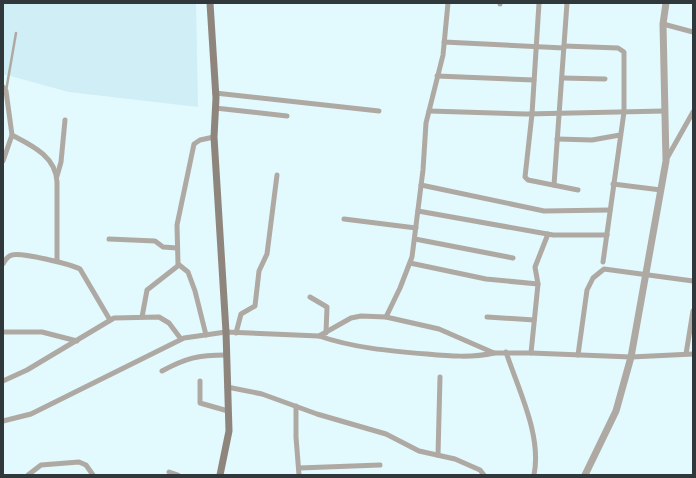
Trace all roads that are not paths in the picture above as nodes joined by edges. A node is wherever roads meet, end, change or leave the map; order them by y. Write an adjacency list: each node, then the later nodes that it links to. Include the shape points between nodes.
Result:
1 (210, 3): 17 (main road)
2 (448, 3): 9 (street)
3 (539, 3): 10 (street)
4 (567, 3): 11 (street)
5 (666, 3): 6 (street)
6 (663, 24): 7 (street); 21 (street)
7 (693, 32)
8 (16, 33): 16 (lane)
9 (444, 42): 10 (street); 12 (street)
10 (536, 47): 11 (street); 15 (street)
11 (564, 47): 13 (street); 22 (street, via 622,49)
12 (437, 76): 15 (street); 20 (street)
13 (562, 78): 14 (street); 24 (street)
14 (605, 79)
15 (534, 80): 25 (street)
16 (5, 89): 28 (street)
17 (215, 93): 18 (main road); 19 (street)
18 (215, 108): 26 (street); 30 (main road)
19 (379, 111)
20 (429, 111): 25 (street); 37 (street)
21 (665, 111): 22 (street); 33 (street)
22 (624, 112): 24 (street); 29 (street)
23 (693, 112): 33 (street)
24 (560, 113): 25 (street); 31 (street)
25 (532, 114): 38 (street, via 525,178)
26 (287, 116)
27 (65, 120): 35 (street)
28 (12, 135): 32 (street); 35 (street, via 41,151)
29 (620, 135): 31 (street, via 592,140); 36 (street)
30 (214, 137): 49 (street, via 200,140 192,149 177,222); 67 (main road)
31 (557, 139): 38 (street)
32 (3, 161)
33 (666, 161): 40 (street)
34 (277, 175): 68 (street, via 267,254 259,271 255,306 241,314)
35 (57, 177): 51 (street)
36 (613, 184): 40 (street); 41 (street)
37 (421, 185): 41 (street, via 544,211); 42 (street)
38 (554, 185): 39 (street)
39 (578, 190)
40 (661, 190): 56 (street)
41 (610, 210): 46 (street)
42 (418, 211): 44 (street); 45 (street)
43 (344, 219): 44 (street)
44 (416, 228): 47 (street)
45 (548, 234): 46 (street); 58 (street, via 535,267)
46 (607, 235): 52 (street)
47 (415, 238): 50 (street); 53 (street)
48 (109, 239): 49 (street, via 155,241 163,247)
49 (177, 248): 55 (street)
50 (513, 258)
51 (57, 261): 54 (street, via 13,254); 64 (street, via 82,270)
52 (603, 262)
53 (410, 263): 58 (street, via 486,279); 62 (street)
54 (3, 264)
55 (179, 265): 61 (street, via 147,290); 70 (street, via 186,270 192,285)
56 (646, 274): 57 (street); 80 (street, via 604,269 593,278 586,290); 81 (street)
57 (693, 281)
58 (538, 284): 65 (street)
59 (310, 297): 69 (street, via 327,307)
60 (693, 311): 77 (street)
61 (142, 317): 64 (street); 72 (street, via 164,319)
62 (386, 317): 69 (street, via 351,318); 75 (street, via 439,329)
63 (487, 317): 65 (street)
64 (110, 320): 73 (street)
65 (534, 320): 76 (street)
66 (3, 332): 73 (street, via 42,332)
67 (226, 332): 68 (street); 70 (street); 79 (main road)
68 (236, 333): 71 (street)
69 (326, 333): 71 (street)
70 (206, 335): 72 (street)
71 (319, 336): 75 (street, via 352,346 383,351 465,356)
72 (181, 339): 89 (street, via 31,414)
73 (77, 340): 84 (street, via 27,370)
74 (506, 352): 75 (street); 76 (street); 100 (street, via 534,436)
75 (494, 353)
76 (531, 353): 80 (street)
77 (686, 354): 78 (street); 81 (street)
78 (693, 354)
79 (226, 355): 82 (street, via 203,355 182,360); 86 (main road)
80 (578, 355): 81 (street)
81 (631, 358): 101 (street, via 616,411)
82 (162, 371)
83 (440, 378): 90 (street)
84 (3, 381)
85 (200, 381): 88 (street, via 200,403)
86 (227, 386): 87 (street, via 256,392); 88 (main road)
87 (296, 406): 90 (street, via 386,434 419,451); 92 (street)
88 (228, 411): 97 (main road, via 229,431)
89 (3, 421)
90 (438, 455): 99 (street, via 467,464 480,470)
91 (380, 465): 92 (street)
92 (299, 468): 98 (street)
93 (169, 472): 96 (street)
94 (28, 475): 95 (street, via 41,465 79,462 86,465)
95 (93, 475)
96 (178, 475)
97 (220, 475)
98 (299, 475)
99 (484, 475)
100 (534, 475)
101 (585, 475)

